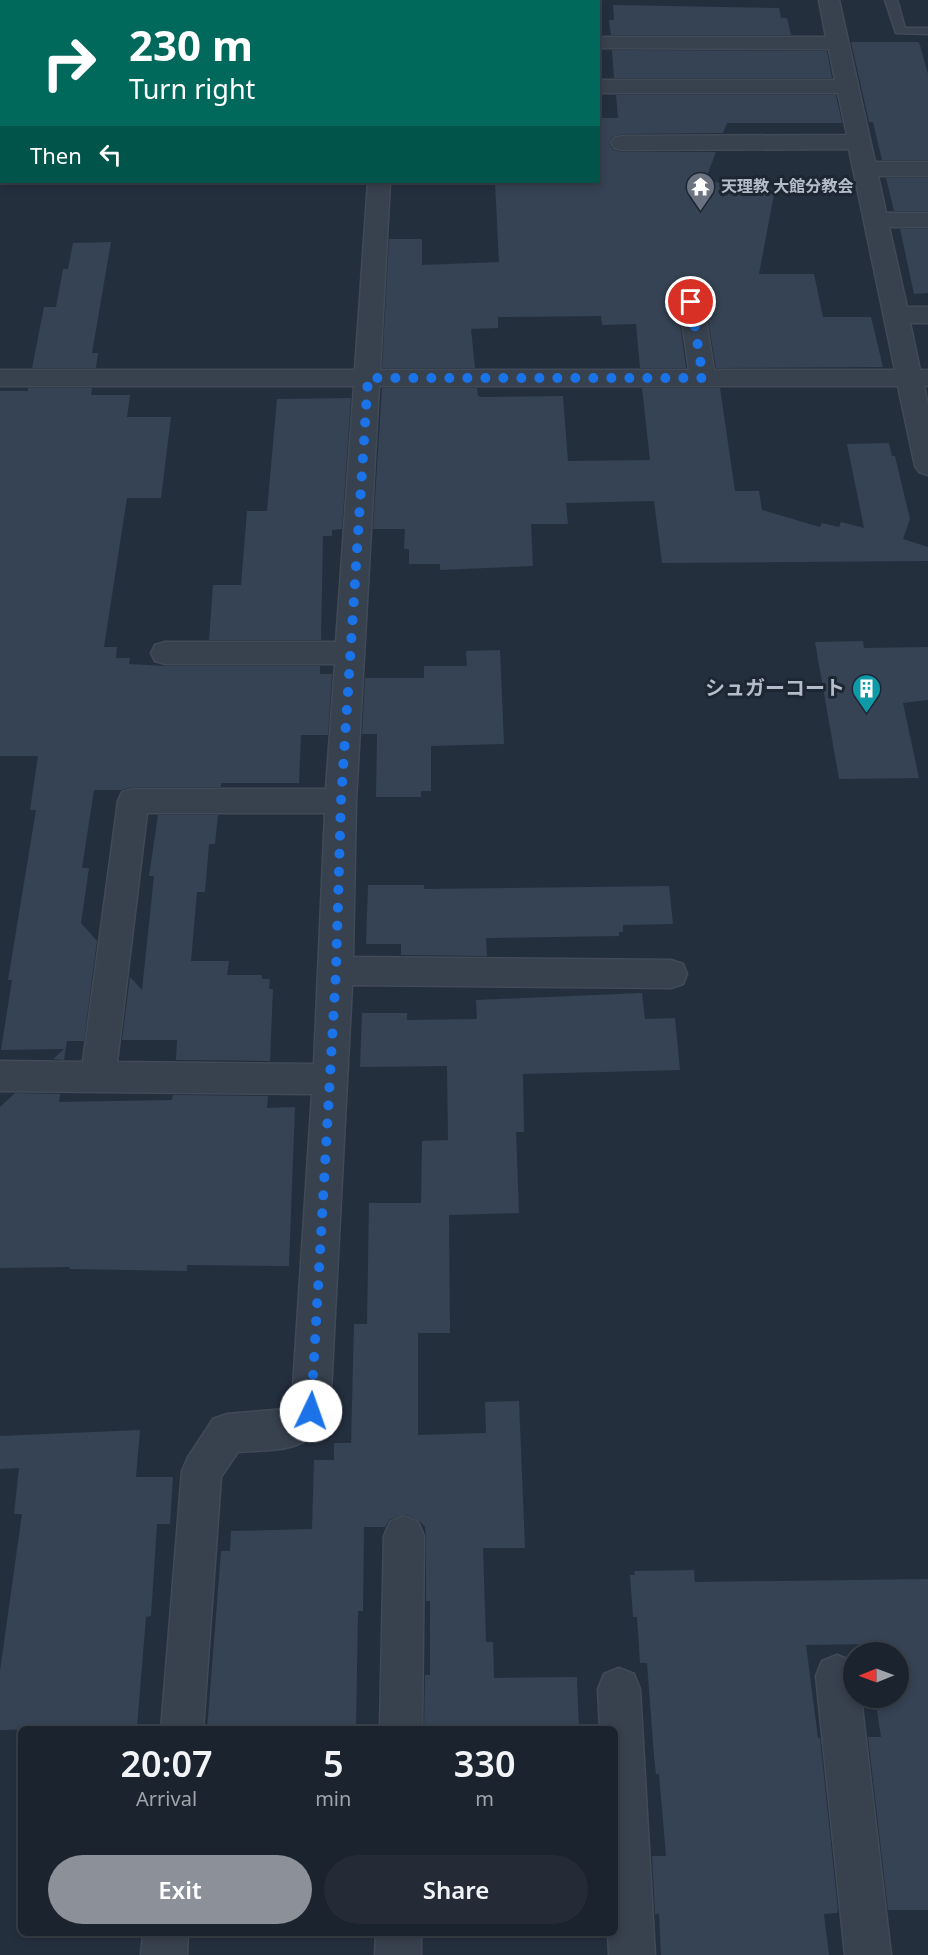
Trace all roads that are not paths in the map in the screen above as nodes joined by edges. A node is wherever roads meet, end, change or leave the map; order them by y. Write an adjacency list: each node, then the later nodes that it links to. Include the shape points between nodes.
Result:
1 (829, 0): 4 (street)
2 (891, 0): 3 (lane, via 900,31)
3 (928, 31)
4 (838, 43): 5 (street); 6 (street)
5 (603, 44)
6 (846, 86): 7 (street); 9 (street)
7 (600, 87)
8 (622, 142): 9 (street)
9 (858, 142): 10 (street)
10 (863, 169): 11 (street); 13 (street)
11 (928, 169)
12 (379, 183): 19 (street)
13 (874, 220): 14 (street); 16 (street)
14 (928, 220)
15 (691, 302): 20 (street)
16 (895, 315): 17 (street); 21 (street)
17 (928, 315)
18 (0, 378): 19 (street)
19 (368, 378): 20 (street); 24 (street)
20 (703, 378): 21 (street)
21 (918, 378): 22 (street)
22 (928, 466)
23 (165, 653): 24 (street)
24 (351, 653): 25 (street)
25 (341, 801): 26 (street); 29 (street, via 133,801)
26 (336, 971): 27 (street); 30 (street)
27 (671, 974)
28 (0, 1076): 29 (street)
29 (98, 1076): 30 (street)
30 (328, 1079): 34 (street, via 311,1411 293,1428 227,1433 202,1471)
31 (404, 1536): 35 (street)
32 (837, 1676): 41 (street)
33 (619, 1689): 40 (street)
34 (182, 1726)
35 (401, 1726)
36 (166, 1936): 38 (street)
37 (399, 1936): 39 (street)
38 (164, 1955)
39 (398, 1955)
40 (632, 1955)
41 (868, 1955)

